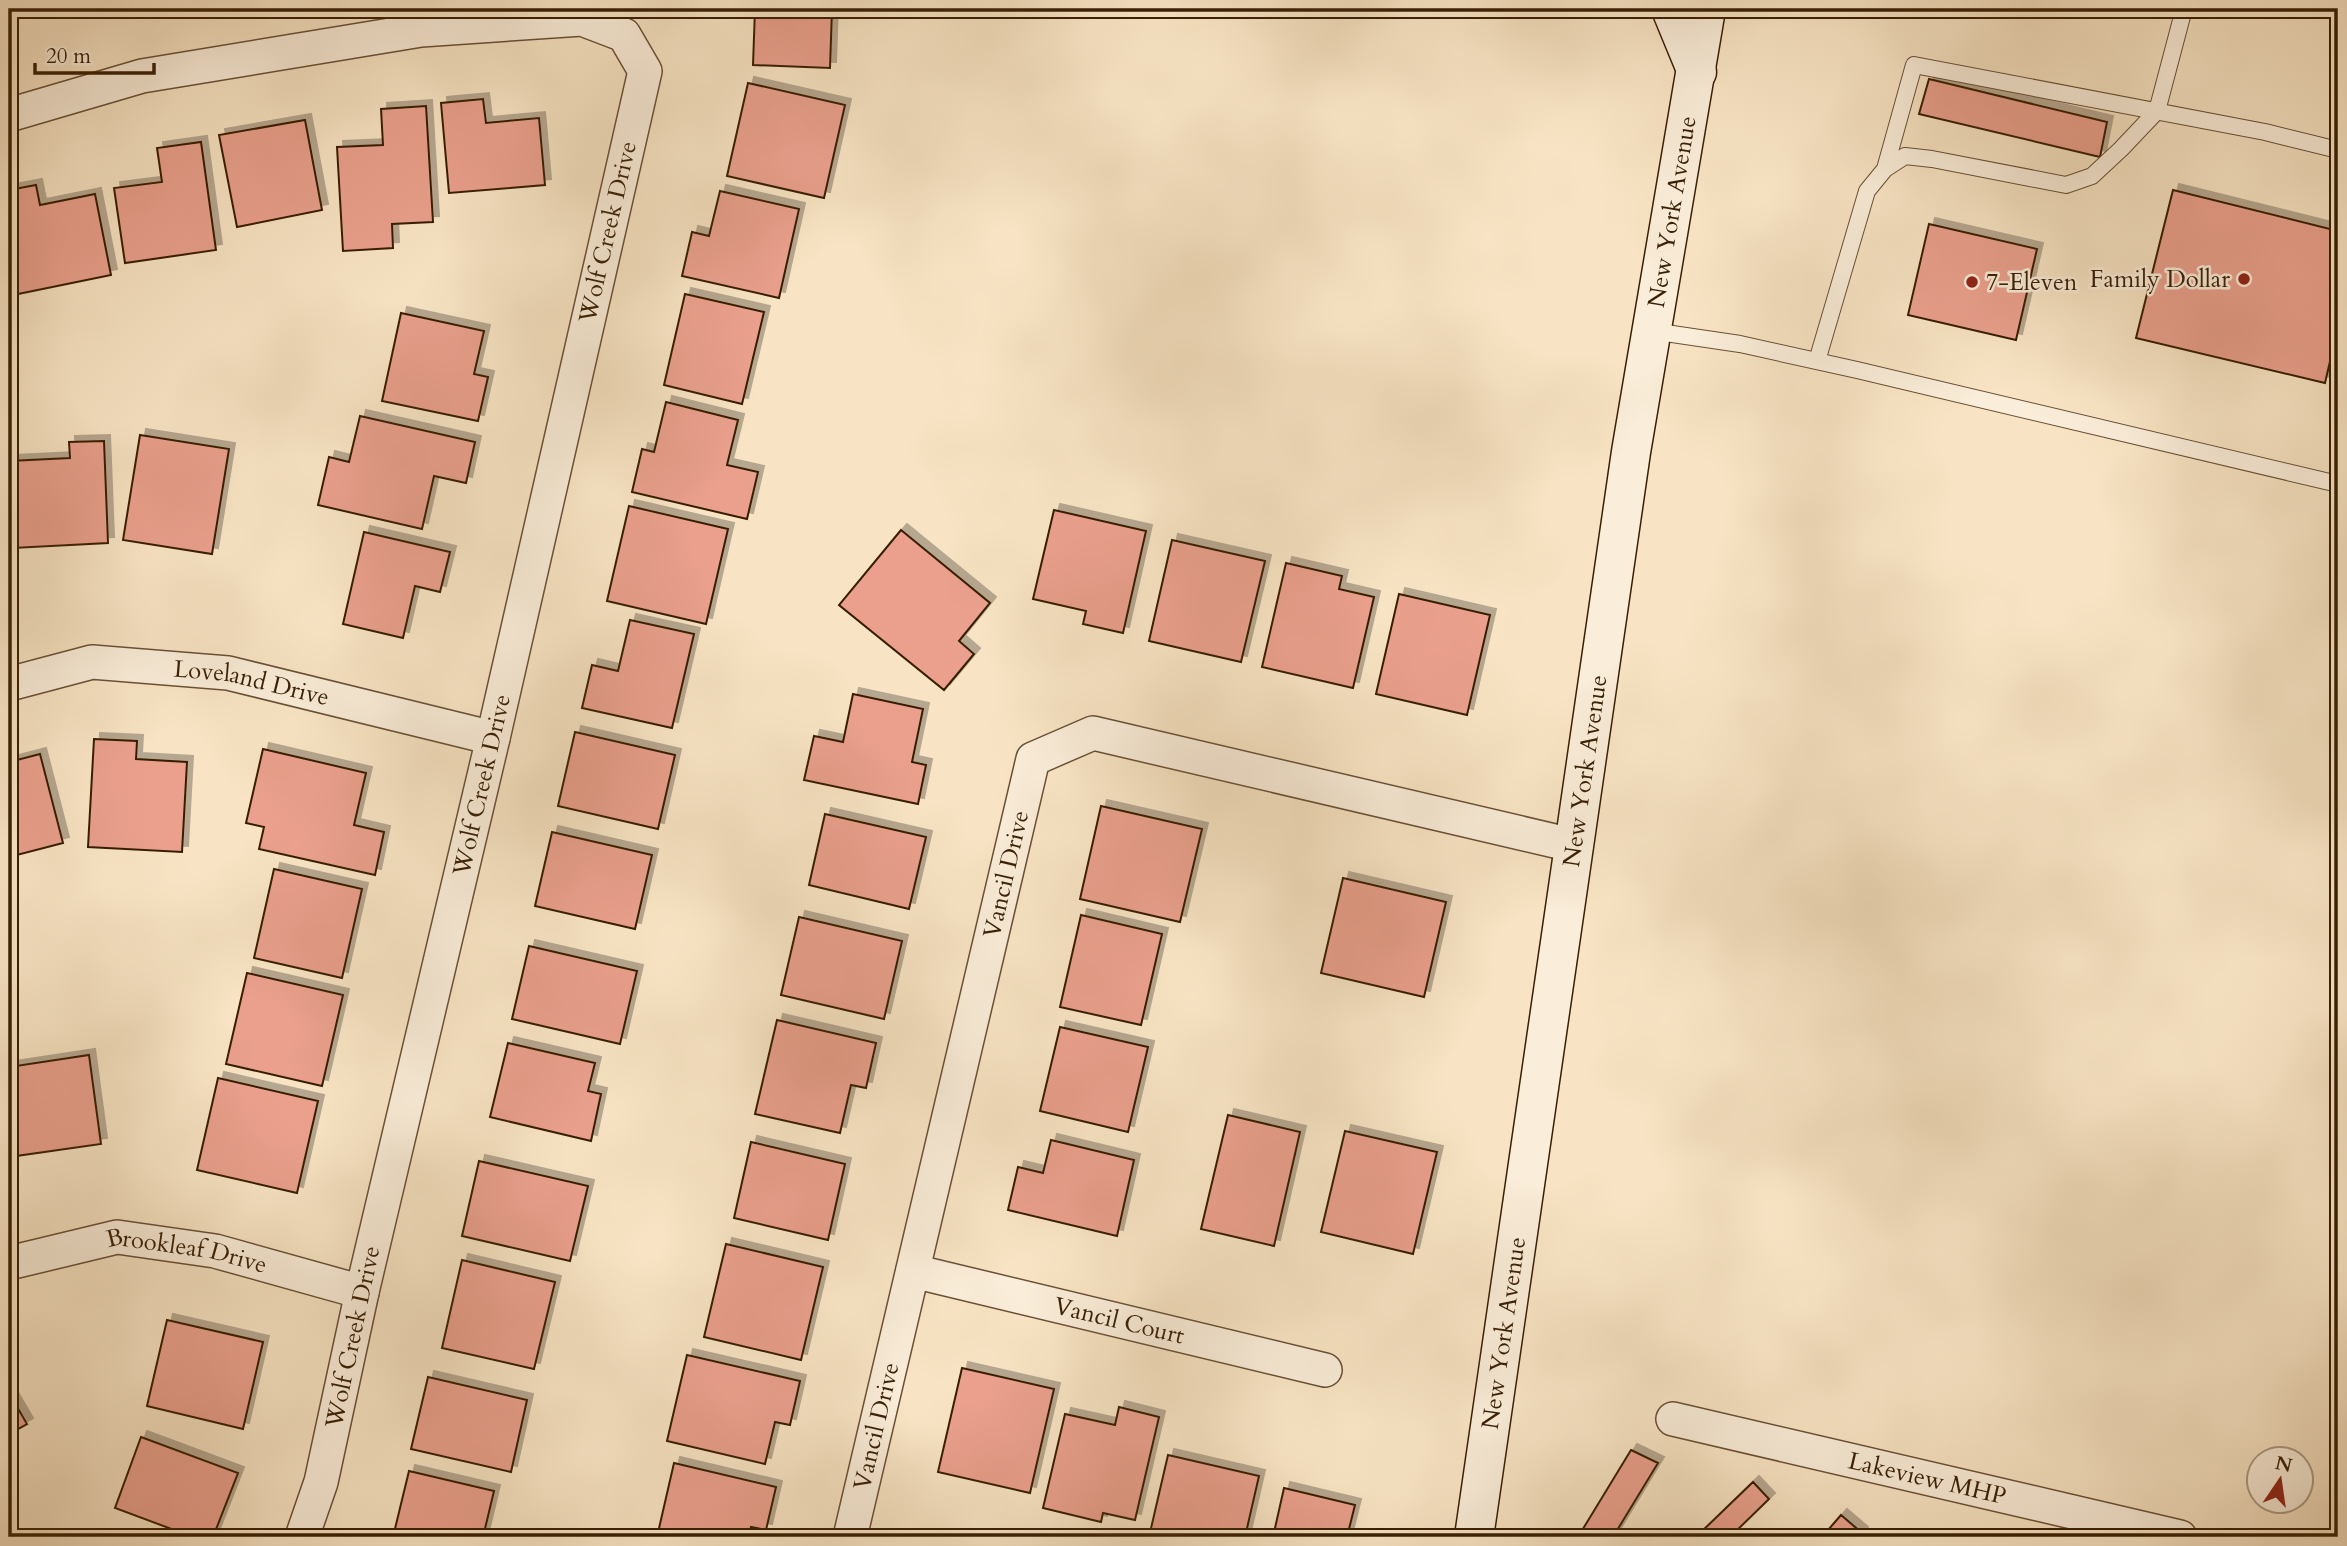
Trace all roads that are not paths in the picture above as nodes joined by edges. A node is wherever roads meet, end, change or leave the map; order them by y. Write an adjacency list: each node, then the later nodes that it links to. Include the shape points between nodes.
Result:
1 (1671, 9): 4 (main road)
2 (1706, 9): 4 (main road, New York Avenue)
3 (2185, 9): 5 (lane)
4 (1697, 73): 9 (main road, New York Avenue)
5 (2157, 111): 7 (lane); 8 (lane, via 2092,176 2066,185 1905,156); 8 (lane, via 1914,65)
6 (9, 115): 13 (street, Wolf Creek Drive, via 142,76 421,30 582,19 624,35 645,71)
7 (2338, 150)
8 (1885, 169): 10 (lane, via 1867,191)
9 (1652, 331): 10 (lane); 14 (main road, New York Avenue)
10 (1817, 361): 11 (lane)
11 (2338, 484)
12 (9, 684): 13 (street, Loveland Drive, via 92,662 228,673)
13 (493, 738): 17 (street, Wolf Creek Drive)
14 (1576, 846): 16 (street, Vancil Drive, via 1093,733 1033,758); 22 (main road, New York Avenue)
15 (9, 1263): 17 (street, Brookleaf Drive, via 117,1237 215,1251)
16 (913, 1271): 18 (street, Vancil Court); 21 (street, Vancil Drive)
17 (362, 1292): 20 (street, Wolf Creek Drive, via 321,1482)
18 (1325, 1370)
19 (1674, 1419): 23 (street, Lakeview MHP)
20 (302, 1537)
21 (850, 1537)
22 (1474, 1537)
23 (2180, 1537)

